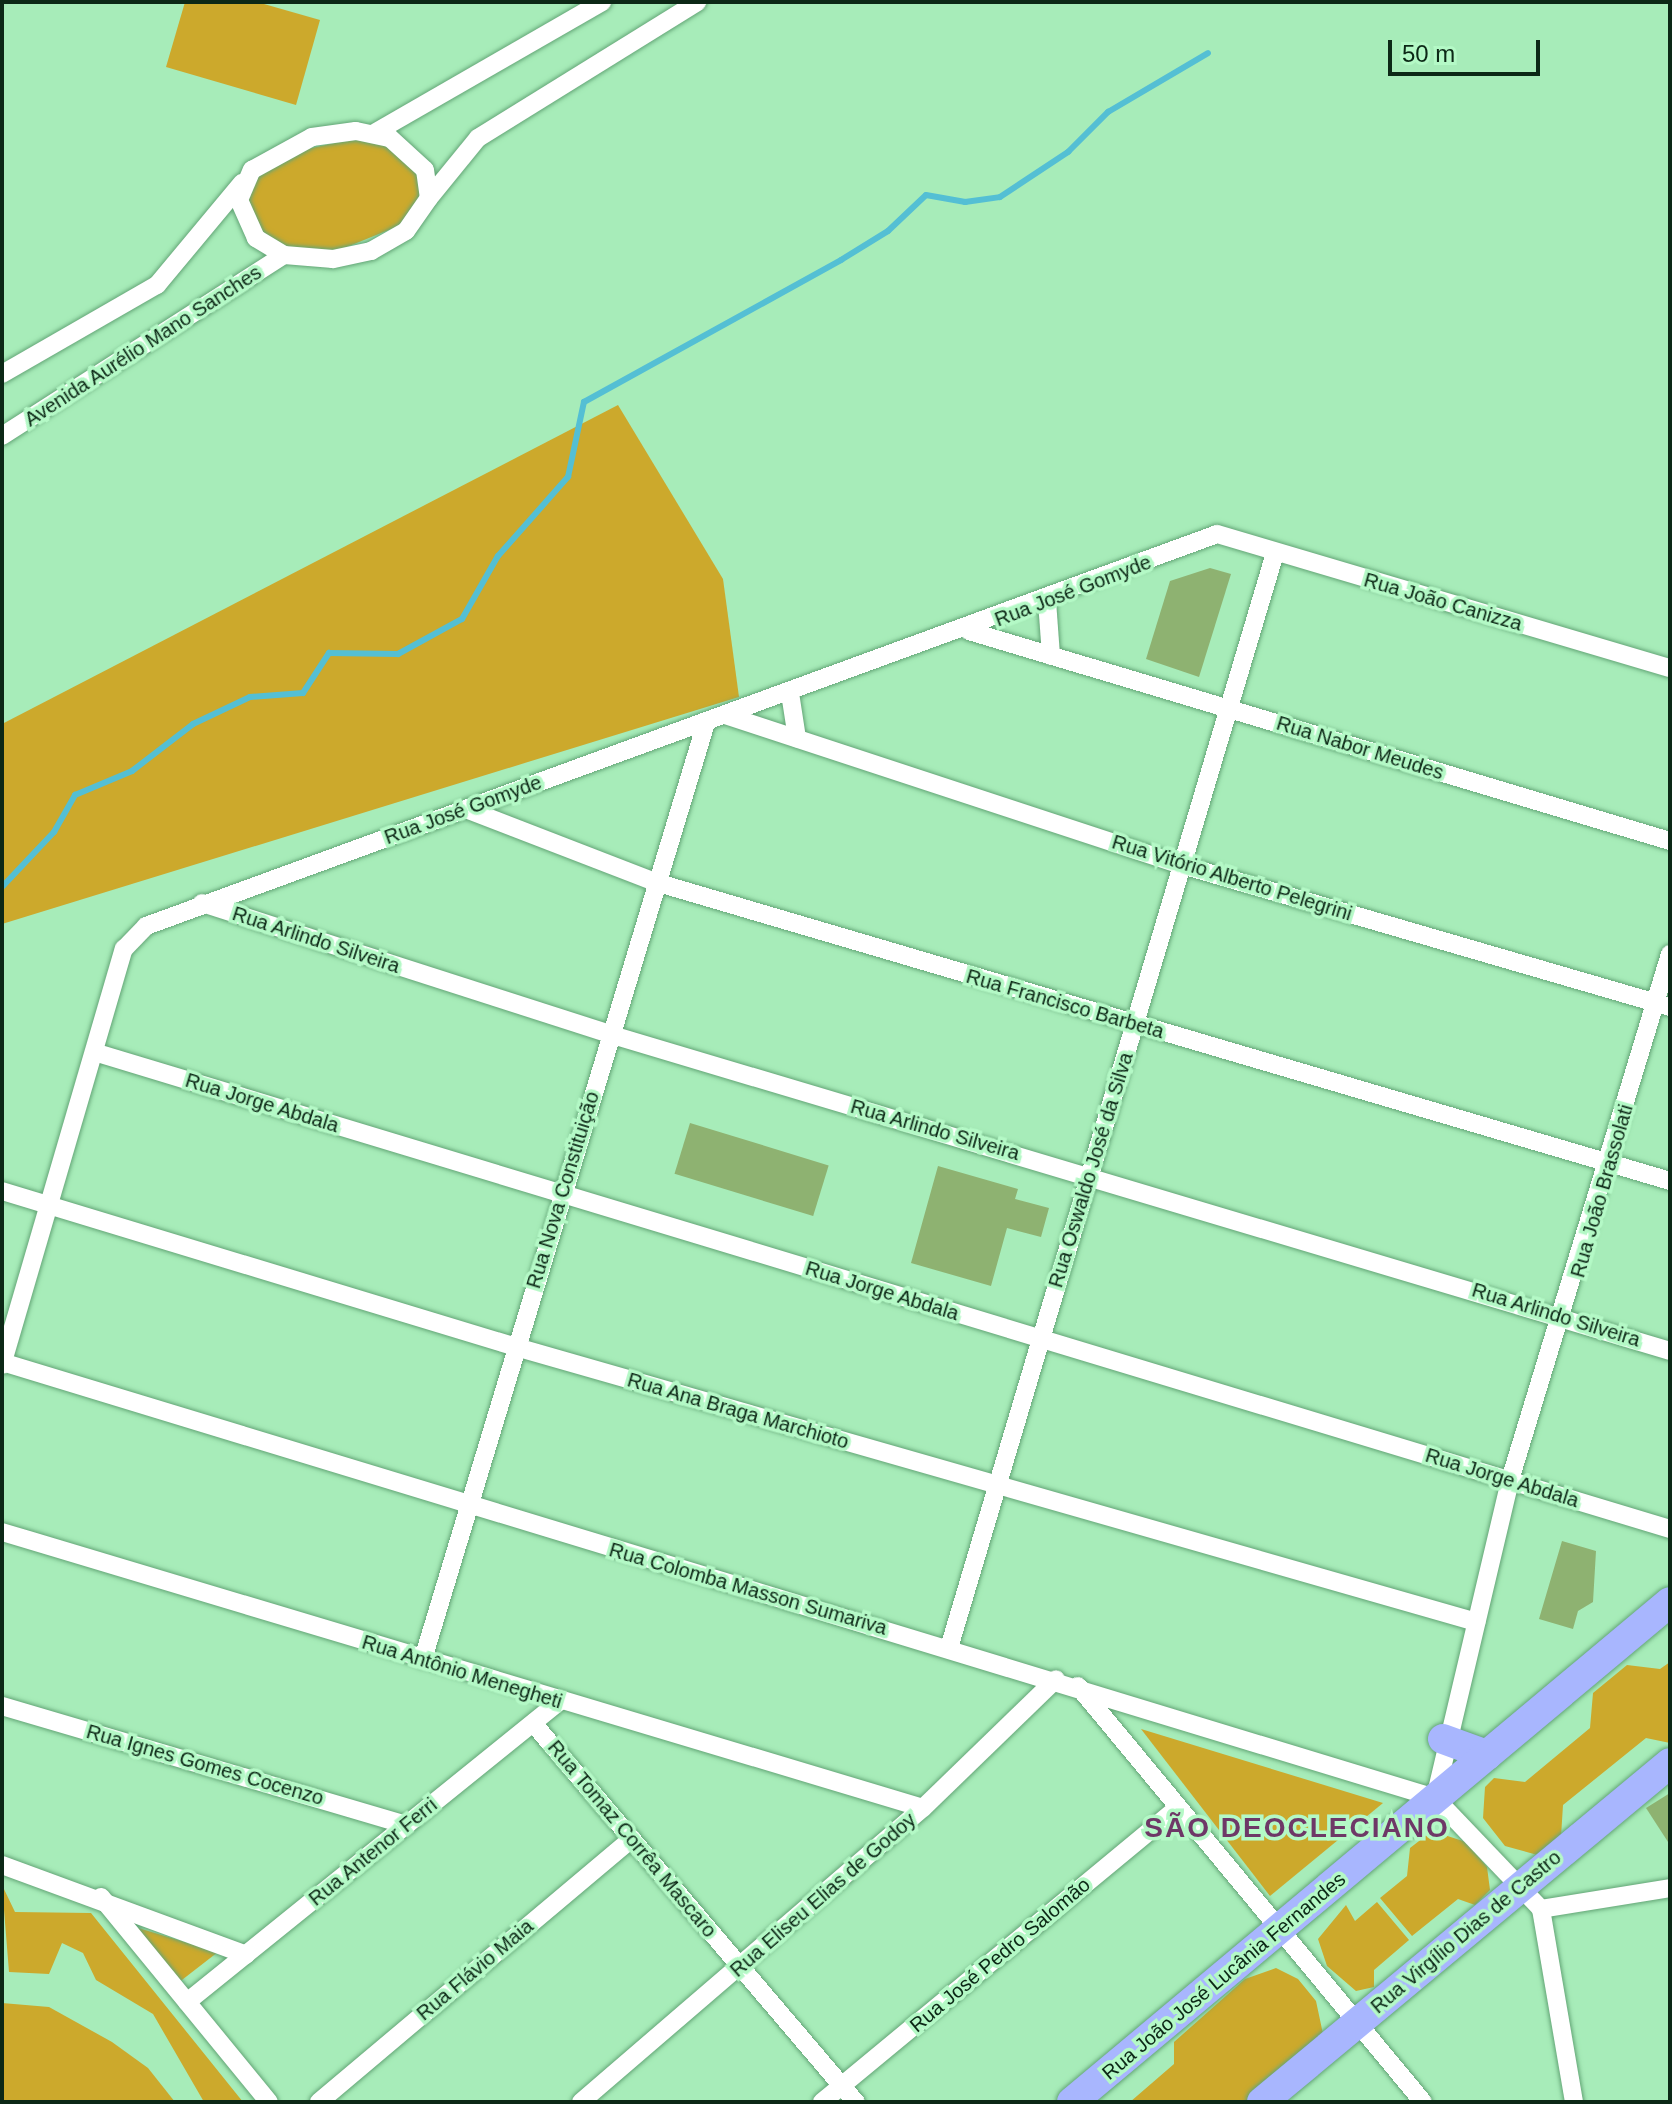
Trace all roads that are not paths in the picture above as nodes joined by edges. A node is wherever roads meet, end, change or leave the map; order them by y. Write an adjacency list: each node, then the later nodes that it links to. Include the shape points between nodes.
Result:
1 (602, 2): 3 (street)
2 (697, 2): 5 (street, via 478,138)
3 (376, 132): 4 (street, via 312,137 270,155); 5 (street, via 419,162)
4 (246, 178): 6 (street, via 239,200 244,222); 7 (street, via 157,285)
5 (429, 198): 6 (street, via 406,231 371,251 333,259)
6 (284, 255): 8 (street, Avenida Aurélio Mano Sanches)
7 (2, 374)
8 (2, 436)
9 (1217, 534): 10 (street, Rua João Canizza); 11 (street, Rua José Gomyde)
10 (1275, 553): 14 (street, Rua João Canizza); 16 (street, Rua Oswaldo José da Silva)
11 (1047, 601): 12 (street, Rua José Gomyde); 13 (street)
12 (969, 631): 13 (street, Rua Nabor Meudes); 15 (street, Rua José Gomyde)
13 (1051, 656): 16 (street, Rua Nabor Meudes)
14 (1670, 668)
15 (790, 693): 17 (street, Rua José Gomyde); 19 (street)
16 (1228, 709): 21 (street, Rua Nabor Meudes); 22 (street, Rua Oswaldo José da Silva)
17 (725, 715): 18 (street, Rua José Gomyde); 19 (street, Rua Vitório Alberto Pelegrini)
18 (706, 723): 20 (street, Rua José Gomyde); 23 (street, Rua Nova Constituição)
19 (797, 738): 22 (street, Rua Vitório Alberto Pelegrini)
20 (466, 809): 23 (street, Rua Francisco Barbeta); 24 (street, Rua José Gomyde)
21 (1670, 841)
22 (1182, 865): 26 (street, Rua Vitório Alberto Pelegrini); 27 (street, Rua Oswaldo José da Silva)
23 (655, 882): 27 (street, Rua Francisco Barbeta); 28 (street, Rua Nova Constituição)
24 (202, 903): 28 (street, Rua Arlindo Silveira); 29 (street, Rua José Gomyde, via 146,926 129,942)
25 (1670, 954): 26 (street, Rua João Brassolati)
26 (1663, 1005): 30 (street, Rua João Brassolati)
27 (1134, 1025): 30 (street, Rua Francisco Barbeta); 31 (street, Rua Oswaldo José da Silva)
28 (609, 1034): 31 (street, Rua Arlindo Silveira); 34 (street, Rua Nova Constituição)
29 (94, 1052): 34 (street, Rua Jorge Abdala); 35 (street, Rua José Gomyde)
30 (1611, 1162): 32 (street, Rua Francisco Barbeta); 36 (street, Rua João Brassolati)
31 (1089, 1176): 36 (street, Rua Arlindo Silveira); 37 (street, Rua Oswaldo José da Silva)
32 (1670, 1181)
33 (2, 1191): 35 (street, Rua Ana Braga Marchioto)
34 (562, 1194): 37 (street, Rua Jorge Abdala); 38 (street, Rua Nova Constituição)
35 (47, 1203): 38 (street, Rua Ana Braga Marchioto); 40 (street, Rua José Gomyde)
36 (1566, 1317): 39 (street, Rua Arlindo Silveira); 41 (street, Rua João Brassolati)
37 (1041, 1339): 41 (street, Rua Jorge Abdala); 42 (street, Rua Oswaldo José da Silva)
38 (516, 1347): 42 (street, Rua Ana Braga Marchioto); 43 (street, Rua Nova Constituição)
39 (1670, 1351)
40 (2, 1363): 43 (street, Rua Colomba Masson Sumariva)
41 (1510, 1480): 44 (street, Rua Jorge Abdala); 47 (street, Rua João Brassolati)
42 (997, 1485): 47 (street, Rua Ana Braga Marchioto); 48 (street, Rua Oswaldo José da Silva)
43 (468, 1507): 48 (street, Rua Colomba Masson Sumariva); 49 (street, Rua Nova Constituição)
44 (1670, 1529)
45 (2, 1532): 49 (street, Rua Antônio Menegheti)
46 (1670, 1602): 56 (main road, Rua João José Lucânia Fernandes)
47 (1476, 1622): 55 (street, Rua João Brassolati)
48 (949, 1648): 50 (street, Rua Colomba Masson Sumariva)
49 (423, 1659): 52 (street, Rua Antônio Menegheti)
50 (1056, 1679): 51 (street, Rua Colomba Masson Sumariva); 59 (street, Rua Eliseu Elias de Godoy)
51 (1078, 1686): 58 (street, Rua Colomba Masson Sumariva); 60 (street)
52 (559, 1702): 54 (street, Rua Antenor Ferri); 59 (street, Rua Antônio Menegheti)
53 (2, 1706): 61 (street, Rua Ignes Gomes Cocenzo)
54 (533, 1723): 61 (street, Rua Antenor Ferri); 62 (street, Rua Tomaz Corrêa Mascaro)
55 (1443, 1739): 56 (main road); 58 (street, Rua João Brassolati)
56 (1487, 1755): 58 (main road, Rua João José Lucânia Fernandes)
57 (1670, 1763): 66 (main road, Rua Virgílio Dias de Castro)
58 (1435, 1798): 66 (street); 67 (main road, Rua João José Lucânia Fernandes)
59 (923, 1808): 69 (street, Rua Eliseu Elias de Godoy)
60 (1178, 1808): 67 (street); 72 (street, Rua José Pedro Salomão)
61 (407, 1825): 68 (street, Rua Antenor Ferri)
62 (632, 1838): 69 (street, Rua Tomaz Corrêa Mascaro); 74 (street, Rua Flávio Maia)
63 (2, 1865): 65 (street)
64 (1670, 1888): 66 (street)
65 (101, 1897): 68 (street); 70 (street)
66 (1529, 1900): 71 (main road, Rua Virgílio Dias de Castro); 81 (street)
67 (1276, 1927): 71 (street); 78 (main road, Rua João José Lucânia Fernandes)
68 (246, 1955): 70 (street, Rua Antenor Ferri)
69 (741, 1968): 72 (street, Rua Tomaz Corrêa Mascaro); 75 (street, Rua Eliseu Elias de Godoy)
70 (187, 2002): 73 (street)
71 (1357, 2023): 79 (main road, Rua Virgílio Dias de Castro); 80 (street)
72 (842, 2086): 76 (street, Rua José Pedro Salomão); 77 (street, Rua Tomaz Corrêa Mascaro)
73 (269, 2102)
74 (319, 2102)
75 (581, 2102)
76 (822, 2102)
77 (856, 2102)
78 (1072, 2102)
79 (1262, 2102)
80 (1423, 2102)
81 (1574, 2102)

